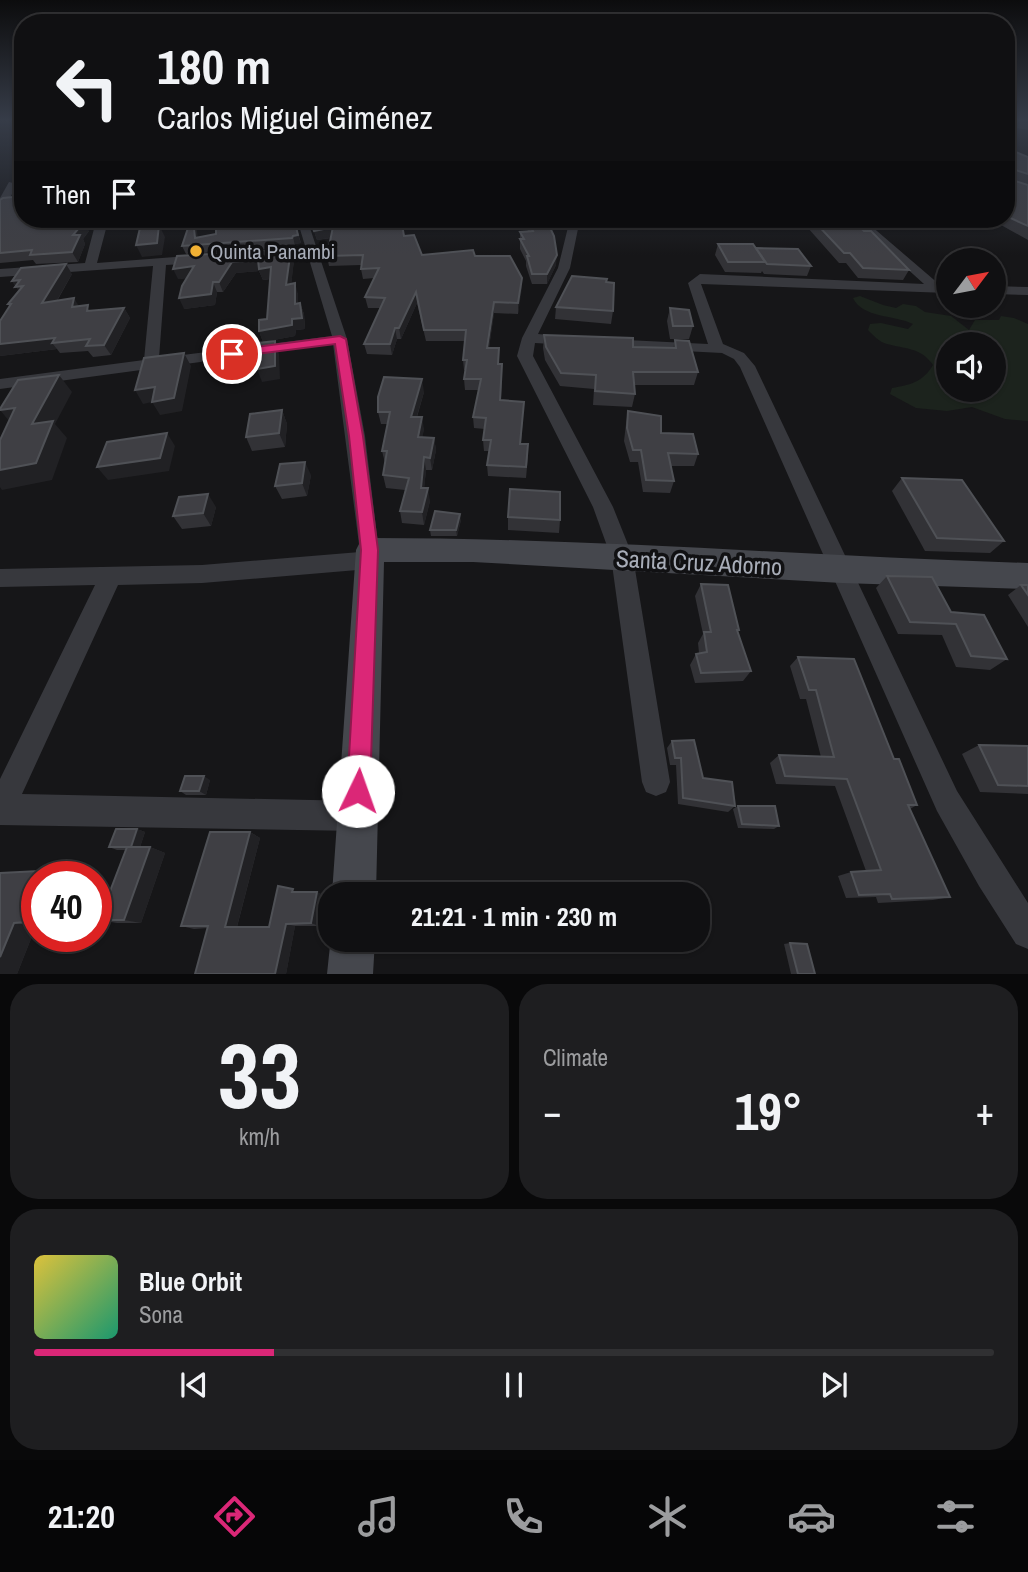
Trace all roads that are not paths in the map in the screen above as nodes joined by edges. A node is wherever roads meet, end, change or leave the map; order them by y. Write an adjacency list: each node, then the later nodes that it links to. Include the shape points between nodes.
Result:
1 (11, 184): 2 (street)
2 (0, 208)
3 (100, 228): 9 (street)
4 (303, 228): 16 (street, via 304,252)
5 (573, 228): 15 (street, via 564,268)
6 (868, 228): 11 (street)
7 (215, 258): 8 (street)
8 (160, 261): 9 (street); 18 (street)
9 (90, 267): 10 (street)
10 (2, 277)
11 (936, 283)
12 (936, 288): 17 (street, via 700,278 694,283)
13 (1006, 290): 14 (street)
14 (1028, 291)
15 (528, 338): 17 (street); 21 (street, via 526,356 603,507)
16 (340, 339): 18 (street); 20 (street)
17 (717, 348): 22 (street, via 739,356 747,366)
18 (151, 365): 19 (street)
19 (0, 383)
20 (369, 555): 21 (street, Santa Cruz Adorno, via 473,550); 23 (street, via 202,574); 28 (street)
21 (622, 557): 22 (street, Santa Cruz Adorno); 26 (street)
22 (842, 570): 24 (street, Santa Cruz Adorno); 30 (street, via 947,801)
23 (111, 576): 25 (street); 27 (street)
24 (1028, 576)
25 (0, 578)
26 (656, 782)
27 (0, 809): 28 (street)
28 (357, 816): 29 (street)
29 (354, 882)
30 (1028, 932)
31 (351, 952): 32 (street)
32 (350, 974)

